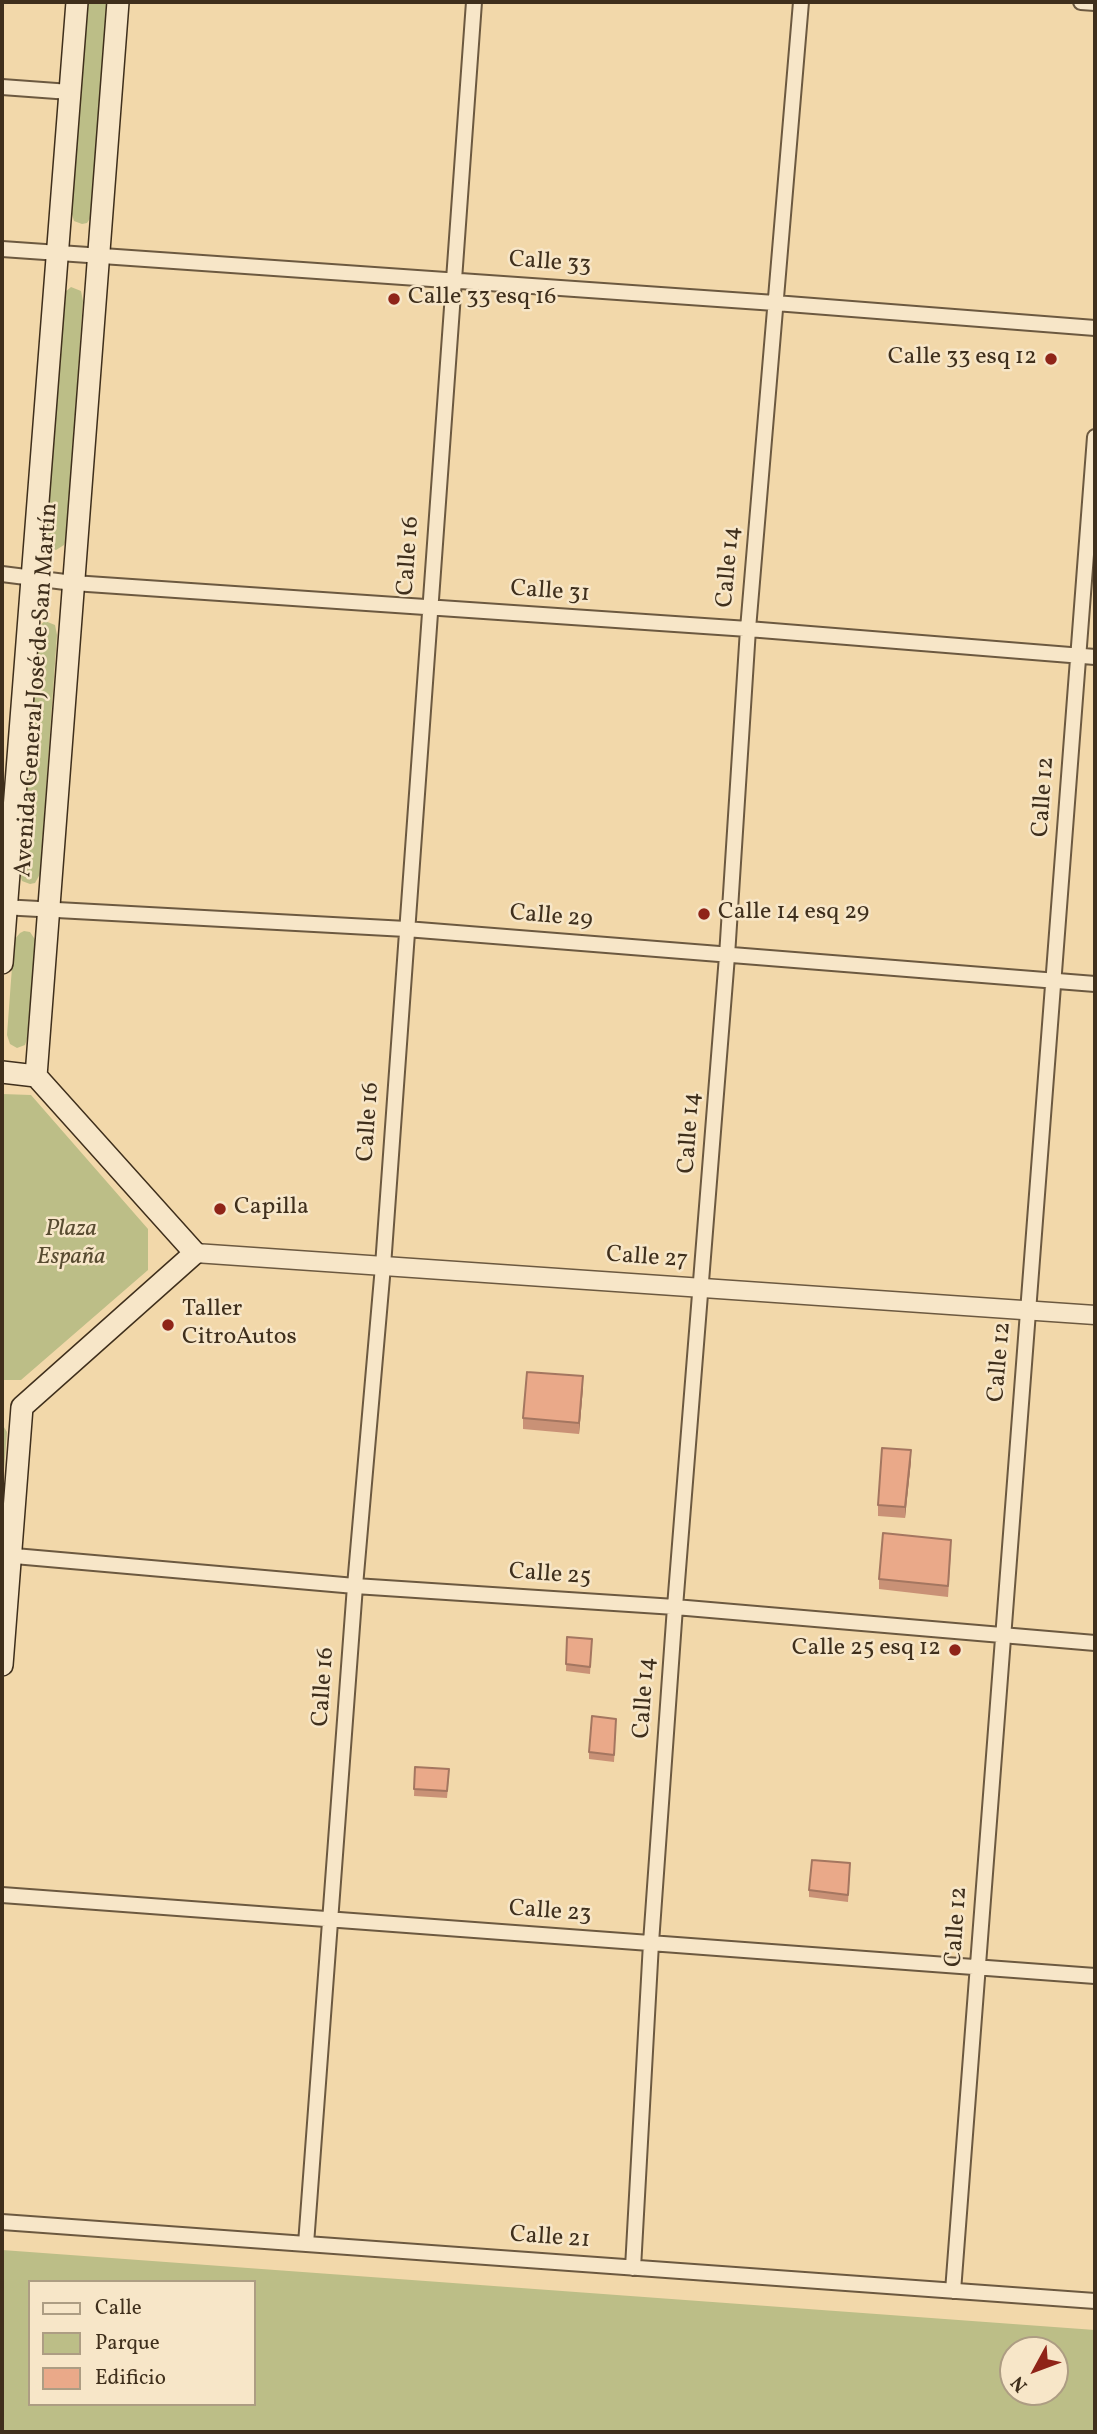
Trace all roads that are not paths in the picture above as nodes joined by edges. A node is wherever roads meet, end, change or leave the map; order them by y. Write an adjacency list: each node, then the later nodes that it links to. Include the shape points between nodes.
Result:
1 (77, 2): 8 (main road, Avenida General José de San Martín)
2 (118, 2): 11 (main road, Avenida General José de San Martín)
3 (474, 2): 12 (street, Calle 16)
4 (800, 2): 13 (street, Calle 14)
5 (1081, 2): 6 (street)
6 (1095, 3)
7 (2, 87): 8 (street)
8 (70, 92): 10 (main road, Avenida General José de San Martín)
9 (2, 249): 10 (street, Calle 33)
10 (56, 254): 11 (street, Calle 33); 17 (main road, Avenida General José de San Martín)
11 (98, 256): 12 (street, Calle 33); 18 (main road, Avenida General José de San Martín)
12 (452, 279): 13 (street, Calle 33); 19 (street, Calle 16)
13 (775, 303): 14 (street, Calle 33); 20 (street, Calle 14)
14 (1095, 328)
15 (1095, 437): 21 (street, Calle 12)
16 (2, 574): 17 (street, Calle 31)
17 (33, 578): 18 (street, Calle 31); 23 (main road, Avenida General José de San Martín)
18 (73, 583): 19 (street, Calle 31); 24 (main road, Avenida General José de San Martín)
19 (429, 608): 20 (street, Calle 31); 25 (street, Calle 16)
20 (748, 629): 21 (street, Calle 31); 26 (street, Calle 14)
21 (1078, 655): 22 (street, Calle 31); 28 (street, Calle 12)
22 (1095, 656)
23 (4, 907): 24 (street, Calle 29); 27 (main road, Avenida General José de San Martín)
24 (48, 910): 25 (street, Calle 29); 31 (main road, Avenida General José de San Martín)
25 (406, 929): 26 (street, Calle 29); 33 (street, Calle 16)
26 (727, 956): 28 (street, Calle 29); 34 (street, Calle 14)
27 (2, 964)
28 (1053, 982): 29 (street, Calle 29); 35 (street, Calle 12)
29 (1095, 984)
30 (2, 1073): 31 (main road)
31 (36, 1076): 32 (main road)
32 (195, 1253): 33 (street, Calle 27); 37 (main road)
33 (383, 1266): 34 (street, Calle 27); 39 (street, Calle 16)
34 (702, 1288): 35 (street, Calle 27); 40 (street, Calle 14)
35 (1028, 1310): 36 (street, Calle 27); 41 (street, Calle 12)
36 (1095, 1315)
37 (12, 1406): 38 (main road)
38 (6, 1555): 39 (street, Calle 25); 43 (main road)
39 (355, 1586): 40 (street, Calle 25); 45 (street, Calle 16)
40 (675, 1607): 41 (street, Calle 25); 46 (street, Calle 14)
41 (1002, 1634): 42 (street, Calle 25); 47 (street, Calle 12)
42 (1095, 1643)
43 (2, 1665)
44 (2, 1895): 45 (street, Calle 23)
45 (332, 1919): 46 (street, Calle 23); 50 (street, Calle 16)
46 (651, 1943): 47 (street, Calle 23); 51 (street, Calle 14)
47 (978, 1968): 48 (street, Calle 23); 52 (street, Calle 12)
48 (1095, 1976)
49 (2, 2222): 50 (street, Calle 21)
50 (306, 2244): 51 (street, Calle 21)
51 (633, 2268): 52 (street, Calle 21)
52 (953, 2291): 53 (street, Calle 21)
53 (1095, 2301)

